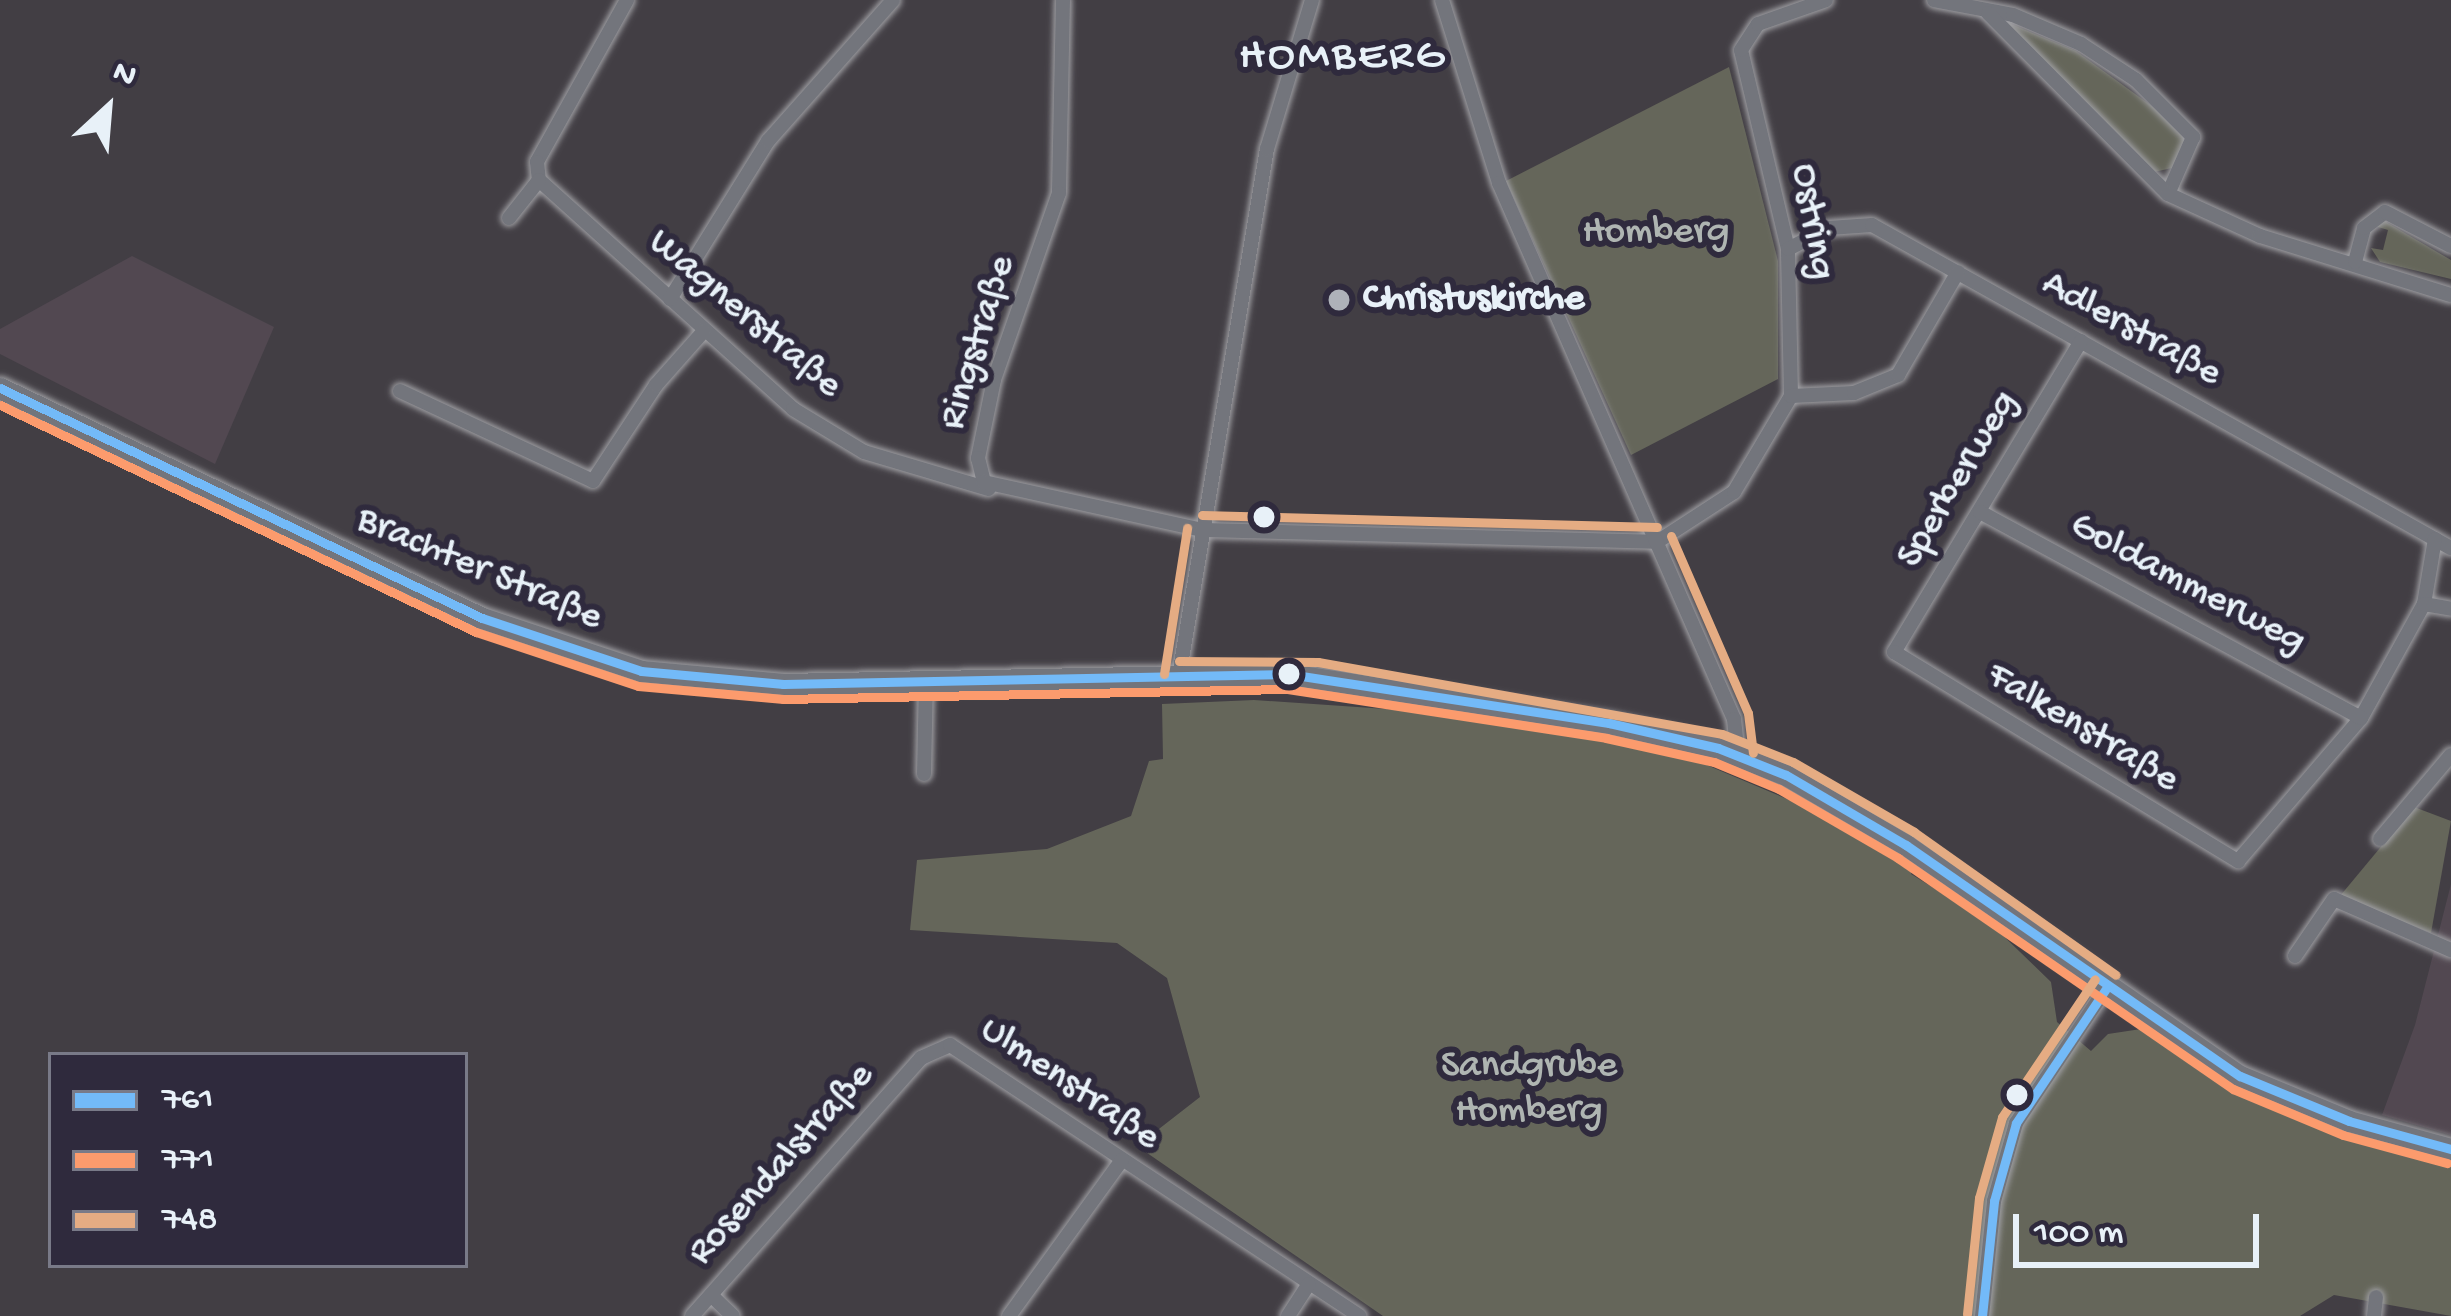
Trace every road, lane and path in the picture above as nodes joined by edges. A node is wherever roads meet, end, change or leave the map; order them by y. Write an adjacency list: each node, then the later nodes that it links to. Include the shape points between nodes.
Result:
1 (627, 0): 9 (street)
2 (893, 0): 17 (street, via 768,141)
3 (1063, 0): 23 (street, Ringstraße, via 1059,193 994,380 978,474)
4 (1312, 0): 25 (street, via 1267,149)
5 (1442, 0): 27 (street, via 1499,183)
6 (1826, 0): 13 (street, Ostring, via 1758,23 1741,50)
7 (1934, 0): 8 (street)
8 (1988, 13): 10 (street); 10 (street, via 2013,15 2080,44 2184,123 2190,152)
9 (536, 176): 11 (street); 17 (street, Wagnerstraße)
10 (2168, 194): 14 (street, via 2260,236)
11 (509, 218)
12 (2451, 246): 14 (street, via 2385,212 2369,220)
13 (1788, 249): 15 (street, Adlerstraße, via 1829,228 1872,225); 22 (street, Ostring)
14 (2355, 262): 16 (street)
15 (1958, 272): 19 (street, Adlerstraße); 22 (street, via 1907,365 1885,385)
16 (2451, 295)
17 (670, 299): 18 (street, Wagnerstraße)
18 (704, 331): 21 (street, via 656,385 593,482); 23 (street, Wagnerstraße, via 794,409 864,452)
19 (2081, 340): 24 (street, Sperberweg); 26 (street, Adlerstraße)
20 (0, 388): 33 (main road, Brachter Straße, via 566,652 705,680)
21 (400, 391)
22 (1791, 395): 27 (street, via 1734,492)
23 (994, 490): 25 (street, Ringstraße)
24 (1980, 512): 31 (street, Sperberweg); 34 (street, Goldammerweg)
25 (1202, 530): 27 (street); 32 (street)
26 (2435, 539): 28 (street, Adlerstraße); 29 (street)
27 (1657, 542): 35 (street, via 1734,719)
28 (2451, 548)
29 (2424, 604): 30 (street); 34 (street)
30 (2451, 609)
31 (1894, 652): 34 (street, Falkenstraße, via 2238,860)
32 (1179, 676): 33 (main road, Brachter Straße); 35 (main road, Brachter Straße, via 1315,677 1610,723)
33 (926, 680): 37 (street)
34 (2361, 718)
35 (1738, 755): 41 (main road, Brachter Straße, via 1906,845)
36 (2451, 755): 38 (street)
37 (924, 774)
38 (2380, 839)
39 (2451, 950): 40 (street, via 2334,898)
40 (2295, 956)
41 (2107, 987): 43 (main road, Brachter Straße, via 2268,1090); 53 (street, via 2037,1082 2009,1142)
42 (922, 1058): 44 (street, Ulmenstraße, via 940,1046 961,1049); 46 (street, Rosendalstraße)
43 (2451, 1149)
44 (1122, 1160): 45 (street, Ulmenstraße); 50 (street)
45 (1310, 1284): 51 (street); 52 (street, Ulmenstraße)
46 (711, 1295): 48 (street, Rosendalstraße); 49 (street)
47 (2376, 1297): 54 (street)
48 (692, 1316)
49 (733, 1316)
50 (1009, 1316)
51 (1288, 1316)
52 (1360, 1316)
53 (1982, 1316)
54 (2374, 1316)

